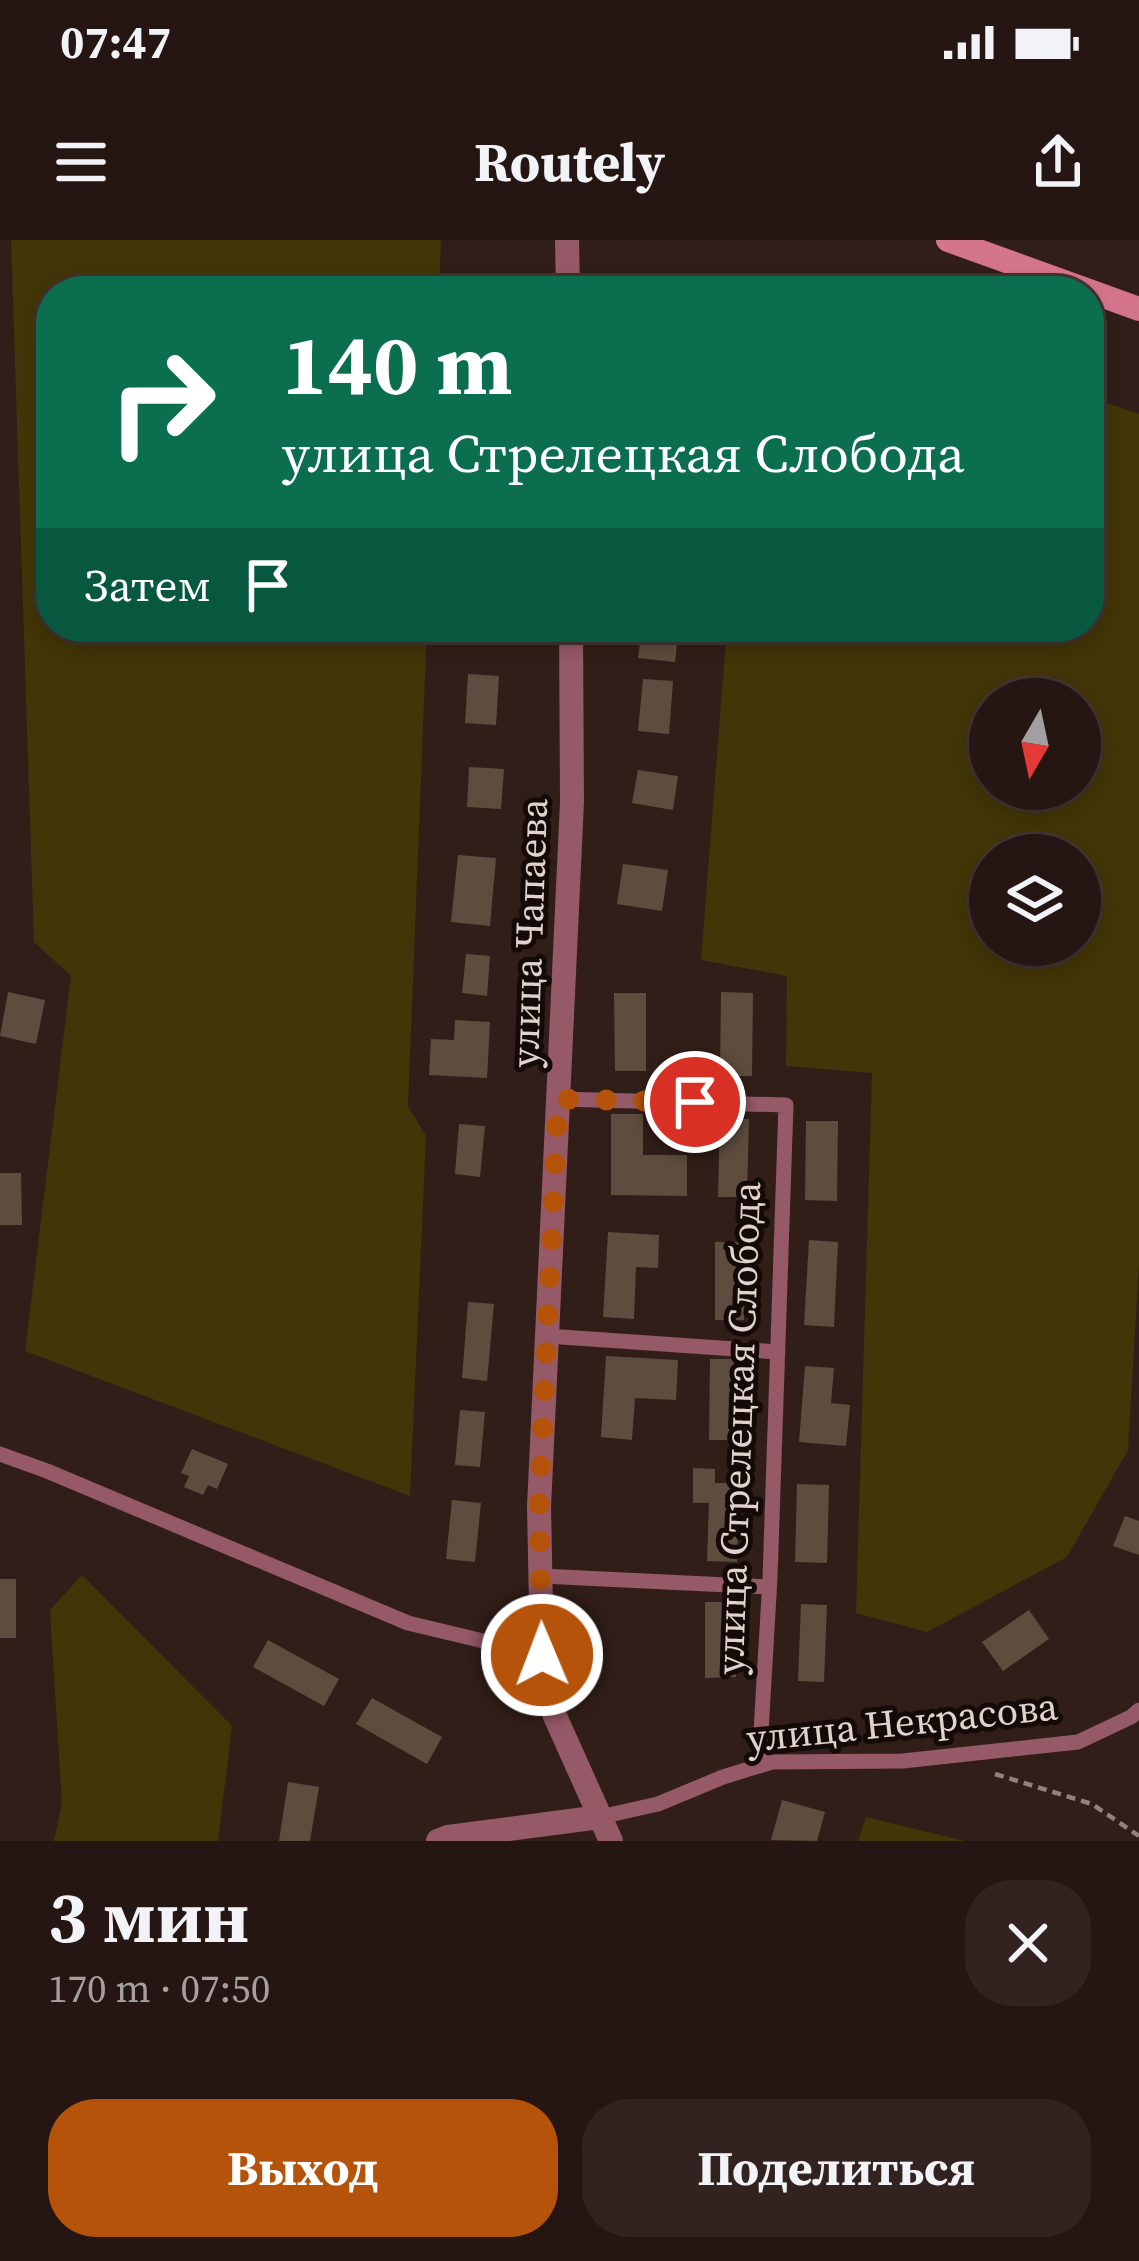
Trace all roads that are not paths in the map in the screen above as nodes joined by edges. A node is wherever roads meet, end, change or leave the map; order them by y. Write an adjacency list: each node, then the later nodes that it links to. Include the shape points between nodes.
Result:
1 (567, 240): 3 (street)
2 (948, 240): 4 (main road)
3 (568, 276)
4 (1048, 276)
5 (1104, 296): 6 (main road)
6 (1139, 309)
7 (571, 642): 8 (street, улица Чапаева)
8 (558, 1099): 9 (street, улица Чапаева); 10 (lane, улица Стрелецкая Слобода, via 786,1105)
9 (547, 1336): 10 (lane); 12 (street, улица Чапаева)
10 (778, 1352): 13 (lane, улица Стрелецкая Слобода)
11 (0, 1454): 14 (lane, via 408,1623)
12 (541, 1576): 13 (lane); 14 (street, улица Чапаева)
13 (769, 1586): 16 (lane, улица Стрелецкая Слобода)
14 (542, 1655): 17 (street, улица Чапаева, via 554,1714)
15 (1139, 1710): 16 (lane, улица Некрасова, via 1078,1742)
16 (760, 1766): 17 (lane, улица Некрасова, via 658,1804)
17 (598, 1813): 18 (street); 19 (street)
18 (438, 1841)
19 (611, 1841)

